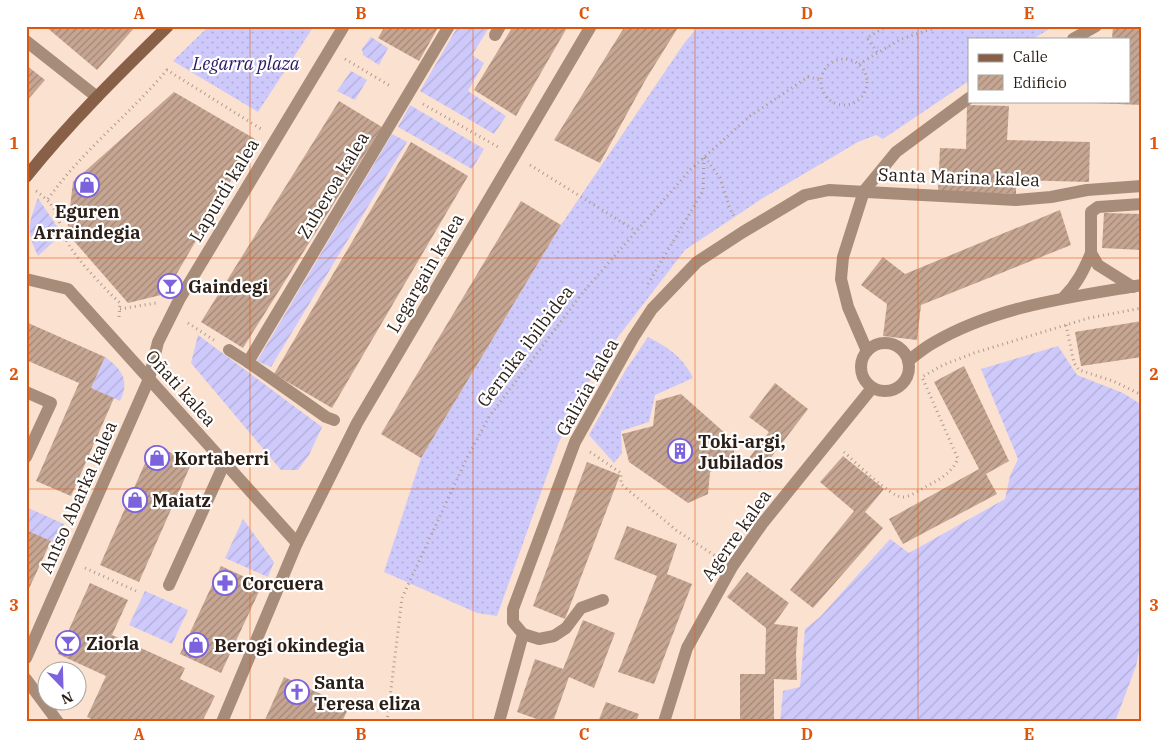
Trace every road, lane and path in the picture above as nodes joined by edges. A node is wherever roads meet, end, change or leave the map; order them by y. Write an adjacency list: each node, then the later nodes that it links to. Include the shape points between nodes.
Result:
1 (168, 26): 15 (street)
2 (344, 26): 17 (street, Lapurdi kalea)
3 (449, 26): 14 (street, Zuberoa kalea)
4 (591, 26): 19 (street, Legargain kalea)
5 (887, 26): 10 (path, via 867,38)
6 (941, 26): 10 (path, via 901,39)
7 (1096, 26): 8 (street)
8 (1075, 38)
9 (26, 41): 15 (street)
10 (877, 52): 11 (path)
11 (859, 64): 13 (path, via 845,59 832,62 826,67); 13 (path, via 864,70 866,86 864,93 852,103 844,105 830,100 825,95)
12 (360, 68): 14 (path)
13 (821, 80): 20 (path, Gernika ibilbidea, via 808,77 750,116)
14 (407, 95): 18 (path); 43 (street, Zuberoa kalea)
15 (97, 97): 21 (street)
16 (968, 99): 24 (street, Santa Marina kalea, via 896,152)
17 (276, 138): 25 (path, via 167,70 64,176); 37 (street, Lapurdi kalea)
18 (493, 144)
19 (514, 156): 27 (path); 53 (street, Legargain kalea, via 357,423)
20 (704, 157): 27 (path, Gernika ibilbidea); 28 (path, via 720,178 730,209); 31 (path, via 703,191)
21 (26, 177)
22 (1142, 186): 24 (street, Santa Marina kalea, via 1016,200)
23 (33, 189): 25 (path)
24 (864, 191): 28 (street, Galizia kalea, via 829,190 805,195); 41 (street, Santa Marina kalea, via 843,257 841,279 848,307)
25 (48, 199): 36 (path, via 69,245 120,303)
26 (1142, 204): 29 (street, via 1098,207 1091,212)
27 (636, 231): 64 (path, Gernika ibilbidea, via 584,291 489,417 465,462 402,598)
28 (743, 232): 49 (street, Galizia kalea, via 697,262 652,309)
29 (1091, 253): 32 (street, via 1098,265); 33 (street, via 1084,272)
30 (26, 279): 44 (street, Oñati kalea, via 68,289)
31 (647, 286)
32 (1137, 286): 33 (street)
33 (1064, 297): 42 (street, via 976,322 931,344)
34 (158, 303): 36 (path)
35 (1142, 308): 39 (path)
36 (120, 309): 38 (path)
37 (172, 314): 40 (path); 44 (street, Lapurdi kalea, via 158,342)
38 (118, 325)
39 (1066, 325): 47 (path, via 1074,364 1079,370); 50 (path, via 974,353 922,377 958,459 952,469 936,482 901,497 891,493)
40 (229, 350): 43 (street)
41 (868, 351): 42 (street, via 887,344 900,349); 45 (street, via 861,366 862,375)
42 (908, 361): 45 (street, via 907,377 896,389 880,391)
43 (248, 362): 48 (street)
44 (149, 379): 52 (street, Oñati kalea); 54 (street, Antso Abarka kalea)
45 (872, 388): 55 (street, Agerre kalea, via 762,524)
46 (26, 392): 51 (street, via 51,403)
47 (1142, 395)
48 (334, 420)
49 (575, 442): 55 (path, via 622,473 621,484 676,530); 59 (street, Galizia kalea, via 513,609 513,622)
50 (843, 452)
51 (26, 457)
52 (225, 462): 53 (street, Oñati kalea); 56 (street)
53 (297, 543): 63 (street, Legargain kalea)
54 (69, 561): 57 (path); 60 (street, Antso Abarka kalea)
55 (732, 567): 66 (street, Agerre kalea, via 686,648)
56 (169, 585)
57 (136, 591)
58 (603, 600): 59 (street, via 581,608 566,628 554,636 539,639)
59 (522, 634): 65 (street)
60 (26, 658)
61 (26, 679): 62 (street)
62 (58, 722)
63 (222, 722)
64 (387, 722)
65 (499, 722)
66 (664, 722)

